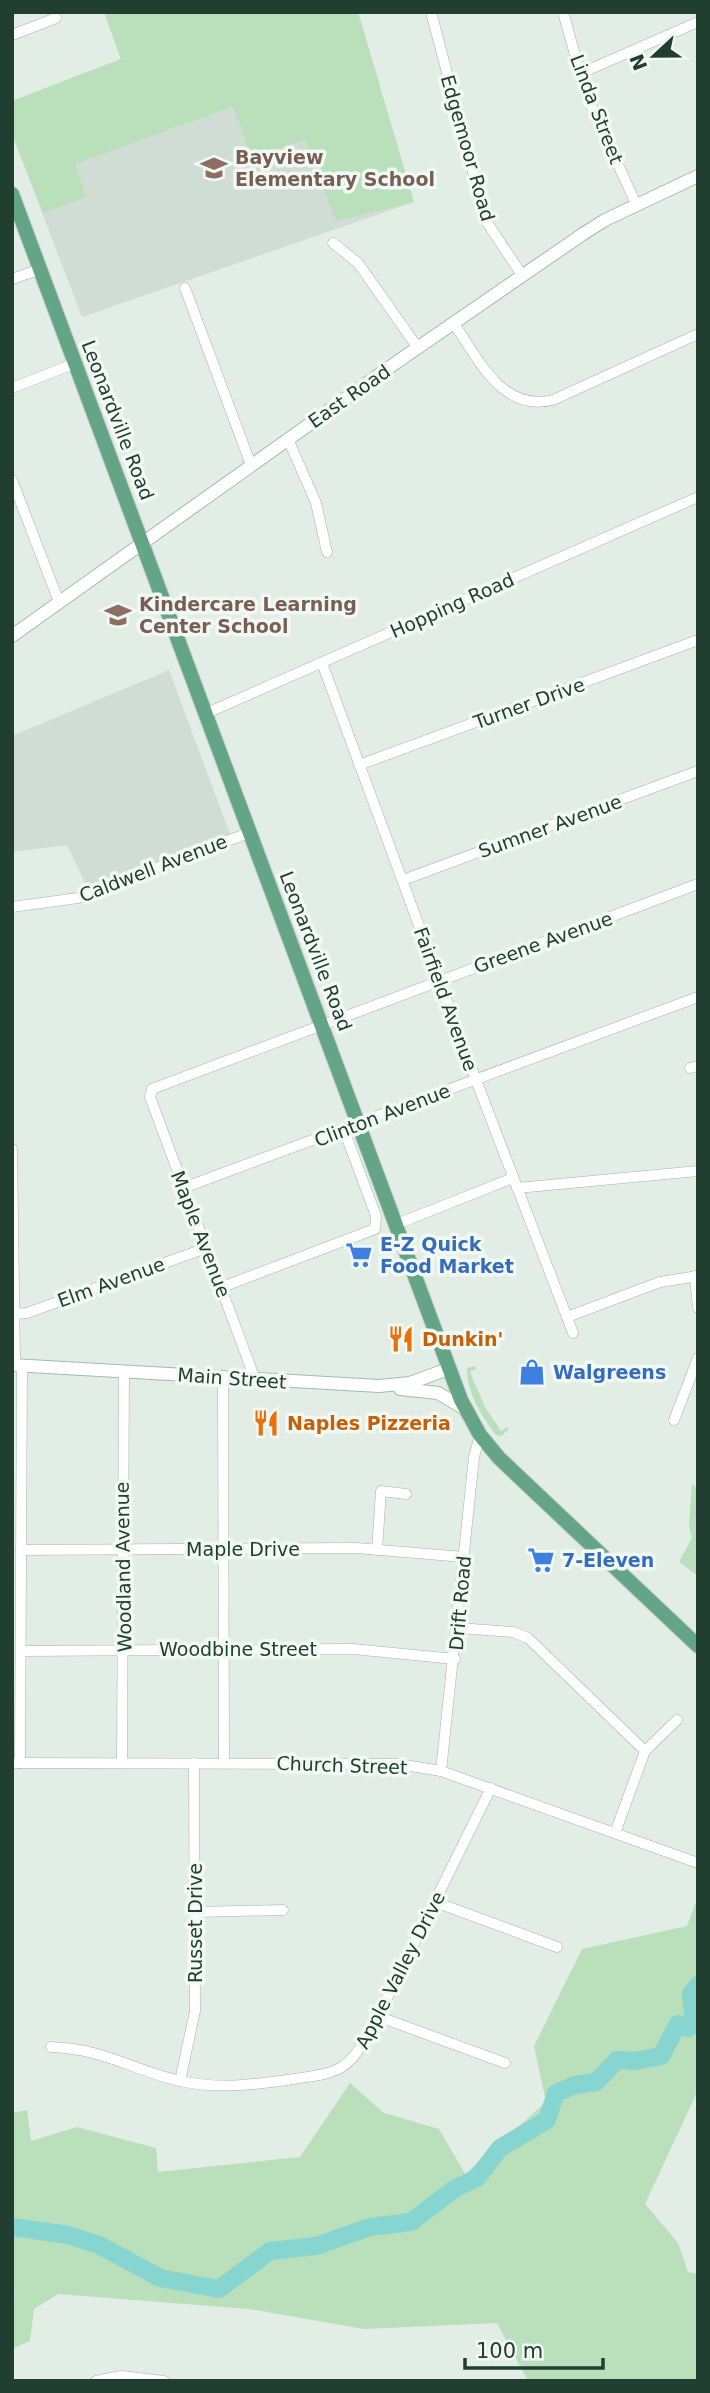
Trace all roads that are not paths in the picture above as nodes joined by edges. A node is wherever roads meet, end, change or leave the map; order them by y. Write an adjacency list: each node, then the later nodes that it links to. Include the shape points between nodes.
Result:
1 (431, 12): 12 (street, Edgemoor Road, via 486,221)
2 (563, 12): 6 (street, Linda Street)
3 (56, 18): 5 (street)
4 (698, 22): 6 (street)
5 (12, 35)
6 (579, 74): 9 (street, Linda Street)
7 (698, 176): 9 (street, East Road)
8 (12, 194): 11 (main road, Leonardville Road)
9 (636, 204): 12 (street, East Road)
10 (333, 243): 17 (street, via 358,263)
11 (41, 269): 13 (street); 18 (main road, Leonardville Road)
12 (522, 275): 15 (street, East Road)
13 (12, 279)
14 (184, 288): 21 (street)
15 (454, 324): 16 (street, via 498,386 518,399 536,403 552,400); 17 (street, East Road)
16 (698, 334)
17 (418, 348): 20 (street, East Road)
18 (76, 363): 19 (street); 25 (main road, Leonardville Road)
19 (12, 388)
20 (288, 439): 21 (street, East Road); 26 (street, via 316,503)
21 (251, 465): 25 (street, East Road)
22 (12, 480): 23 (street)
23 (15, 496): 27 (street)
24 (698, 497): 30 (street, Hopping Road)
25 (143, 542): 27 (street, East Road); 31 (main road, Leonardville Road)
26 (327, 552)
27 (59, 602): 28 (street, East Road)
28 (12, 636)
29 (698, 640): 32 (street, Turner Drive)
30 (321, 663): 31 (street, Hopping Road); 32 (street, Fairfield Avenue)
31 (207, 713): 34 (main road, Leonardville Road)
32 (359, 765): 35 (street, Fairfield Avenue)
33 (698, 771): 35 (street, Sumner Avenue)
34 (251, 832): 37 (street, Caldwell Avenue, via 78,898); 40 (main road, Leonardville Road)
35 (402, 880): 38 (street, Fairfield Avenue)
36 (698, 884): 38 (street, Greene Avenue)
37 (12, 907)
38 (438, 980): 40 (street, Greene Avenue); 41 (street, Fairfield Avenue)
39 (698, 997): 41 (street, Clinton Avenue)
40 (324, 1026): 42 (street, Greene Avenue); 43 (main road, Leonardville Road)
41 (476, 1080): 43 (street, Clinton Avenue); 47 (street, Fairfield Avenue)
42 (152, 1089): 48 (street, Maple Avenue, via 150,1097)
43 (360, 1122): 44 (street, Clinton Avenue); 49 (main road, Leonardville Road)
44 (344, 1130): 48 (street, Clinton Avenue); 52 (street, via 376,1216 374,1229)
45 (12, 1149): 54 (street)
46 (698, 1171): 47 (street)
47 (515, 1183): 49 (street); 55 (street, Fairfield Avenue)
48 (183, 1188): 50 (street, Maple Avenue)
49 (397, 1224): 59 (main road, Leonardville Road)
50 (206, 1248): 52 (street, Maple Avenue); 54 (street, Elm Avenue)
51 (696, 1276): 53 (street); 55 (street, via 660,1282)
52 (222, 1287): 62 (street, Maple Avenue)
53 (698, 1308)
54 (15, 1314): 58 (street)
55 (567, 1317): 56 (street, Fairfield Avenue)
56 (573, 1333)
57 (698, 1358): 65 (street)
58 (16, 1365): 60 (street, Main Street); 71 (street)
59 (449, 1369): 63 (street, Main Street, via 414,1382); 64 (main road, Leonardville Road)
60 (124, 1371): 61 (street, Main Street); 69 (street, Woodland Avenue)
61 (223, 1377): 62 (street, Main Street); 68 (street)
62 (255, 1379): 63 (street, Main Street)
63 (379, 1386): 64 (street, via 435,1392)
64 (465, 1409): 66 (main road, Leonardville Road)
65 (674, 1420)
66 (480, 1435): 72 (street, Drift Road); 74 (main road, Leonardville Road)
67 (406, 1494): 70 (street, via 381,1491)
68 (224, 1548): 69 (street, Maple Drive); 70 (street, Maple Drive); 75 (street)
69 (122, 1549): 71 (street, Maple Drive); 76 (street, Woodland Avenue)
70 (377, 1550): 72 (street, Maple Drive)
71 (18, 1556): 77 (street)
72 (464, 1558): 73 (street, Drift Road)
73 (458, 1628): 78 (street, Drift Road); 80 (street, via 513,1632 528,1638)
74 (698, 1646)
75 (225, 1648): 76 (street, Woodbine Street); 78 (street, Woodbine Street, via 353,1650); 84 (street)
76 (124, 1649): 77 (street, Woodbine Street); 81 (street, Woodland Avenue)
77 (21, 1651): 82 (street)
78 (455, 1659): 85 (street, Drift Road)
79 (677, 1720): 80 (street)
80 (645, 1751): 87 (street)
81 (122, 1762): 82 (street, Church Street); 83 (street, Church Street)
82 (16, 1763)
83 (194, 1763): 84 (street, Church Street); 91 (street, Russet Drive)
84 (224, 1763): 85 (street, Church Street, via 374,1762)
85 (441, 1771): 86 (street, Church Street)
86 (491, 1788): 87 (street, Church Street); 89 (street, Apple Valley Drive)
87 (615, 1833): 88 (street, Church Street)
88 (696, 1863)
89 (435, 1902): 92 (street); 93 (street, Apple Valley Drive)
90 (283, 1910): 91 (street)
91 (195, 1912): 96 (street, Russet Drive, via 195,2011)
92 (557, 1947)
93 (377, 2016): 95 (street); 96 (street, Apple Valley Drive, via 351,2063 337,2071 237,2086)
94 (51, 2048): 96 (street, Apple Valley Drive, via 100,2053)
95 (505, 2063)
96 (180, 2081)
97 (96, 2381): 98 (street, via 121,2376)
98 (164, 2381)

